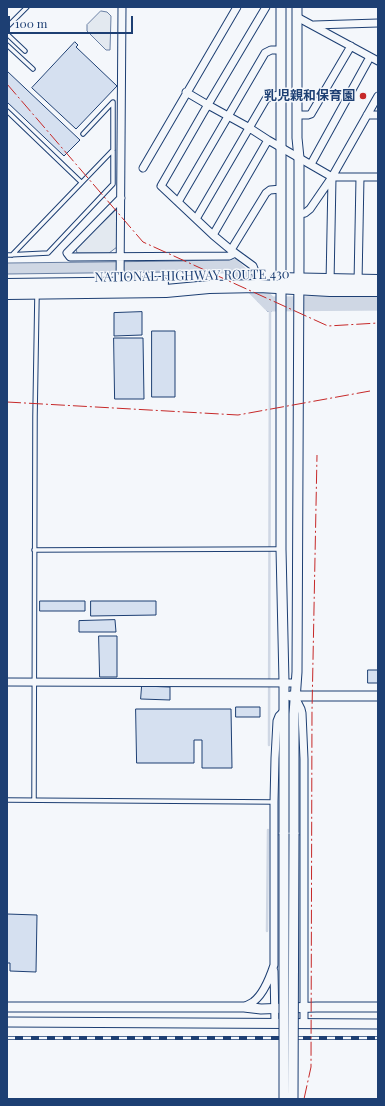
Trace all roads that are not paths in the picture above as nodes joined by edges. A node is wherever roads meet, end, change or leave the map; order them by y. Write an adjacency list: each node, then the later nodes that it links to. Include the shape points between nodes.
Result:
1 (27, 7): 9 (lane)
2 (122, 7): 41 (street)
3 (237, 7): 19 (street)
4 (266, 7): 22 (street)
5 (280, 7): 14 (street)
6 (298, 7): 7 (street)
7 (297, 17): 10 (street); 24 (street)
8 (378, 22): 10 (street)
9 (7, 26)
10 (313, 26): 13 (street)
11 (7, 34): 15 (lane)
12 (7, 45): 18 (lane)
13 (351, 46): 16 (street); 24 (street, via 311,114)
14 (281, 50): 20 (street); 27 (street, via 266,53)
15 (25, 51)
16 (370, 57): 17 (street); 34 (street)
17 (378, 61)
18 (33, 70)
19 (186, 92): 22 (street); 35 (street)
20 (281, 95): 28 (street, via 266,99); 31 (street)
21 (378, 96): 25 (street)
22 (208, 105): 27 (street); 42 (street, via 161,186)
23 (7, 112): 39 (lane)
24 (298, 115): 33 (street)
25 (367, 115): 26 (street); 38 (street)
26 (378, 115)
27 (228, 116): 28 (street); 42 (street)
28 (248, 127): 30 (street); 44 (street)
29 (82, 134): 32 (lane, via 113,102)
30 (268, 140): 31 (street); 45 (street)
31 (281, 148): 33 (street); 40 (street)
32 (113, 150): 39 (lane); 47 (lane, via 113,184 48,253)
33 (299, 158): 34 (street); 43 (street)
34 (311, 164): 38 (street)
35 (143, 168)
36 (360, 177): 37 (street); 38 (street); 56 (street)
37 (378, 177)
38 (332, 178): 43 (street, via 310,209 305,214); 55 (street)
39 (82, 182): 47 (lane)
40 (281, 189): 46 (street, via 266,193); 52 (street)
41 (121, 198): 48 (street); 48 (street, via 67,253 70,257)
42 (178, 202): 44 (street)
43 (299, 214): 53 (street)
44 (196, 219): 45 (street)
45 (213, 235): 46 (street)
46 (233, 252): 48 (street, via 229,256); 50 (street, via 253,266)
47 (9, 255)
48 (121, 259): 51 (street)
49 (378, 281): 56 (highway, NATIONAL HIGHWAY ROUTE 430)
50 (250, 282): 51 (highway, NATIONAL HIGHWAY ROUTE 430, via 210,279); 52 (highway, NATIONAL HIGHWAY ROUTE 430)
51 (120, 283): 57 (highway, NATIONAL HIGHWAY ROUTE 430)
52 (281, 283): 53 (highway, NATIONAL HIGHWAY ROUTE 430); 60 (street)
53 (299, 284): 55 (highway, NATIONAL HIGHWAY ROUTE 430); 65 (street)
54 (7, 285): 57 (highway, NATIONAL HIGHWAY ROUTE 430)
55 (330, 285): 56 (highway, NATIONAL HIGHWAY ROUTE 430)
56 (358, 285): 58 (highway, NATIONAL HIGHWAY ROUTE 430)
57 (38, 289): 59 (highway, NATIONAL HIGHWAY ROUTE 430); 61 (lane)
58 (378, 290)
59 (7, 293)
60 (281, 549): 61 (lane); 64 (street)
61 (34, 550): 63 (lane)
62 (7, 682): 63 (street)
63 (34, 682): 64 (street); 71 (lane)
64 (284, 682): 65 (street); 66 (street)
65 (296, 683): 68 (street)
66 (284, 696): 68 (street); 69 (street)
67 (378, 696): 68 (street)
68 (296, 698): 76 (street, via 302,713 304,759); 84 (street, bridge)
69 (284, 712): 72 (street, via 277,721); 83 (street, bridge)
70 (7, 800): 71 (lane)
71 (34, 800): 72 (lane)
72 (274, 802): 73 (street)
73 (274, 965): 75 (street, via 263,990 253,1002); 78 (street)
74 (7, 1007): 75 (street)
75 (244, 1007): 78 (street)
76 (304, 1007): 77 (street); 78 (street); 81 (street)
77 (378, 1007)
78 (275, 1008): 80 (street)
79 (7, 1022): 80 (street)
80 (275, 1023): 81 (street)
81 (304, 1023): 82 (street)
82 (378, 1024)
83 (284, 1099)
84 (293, 1099)

